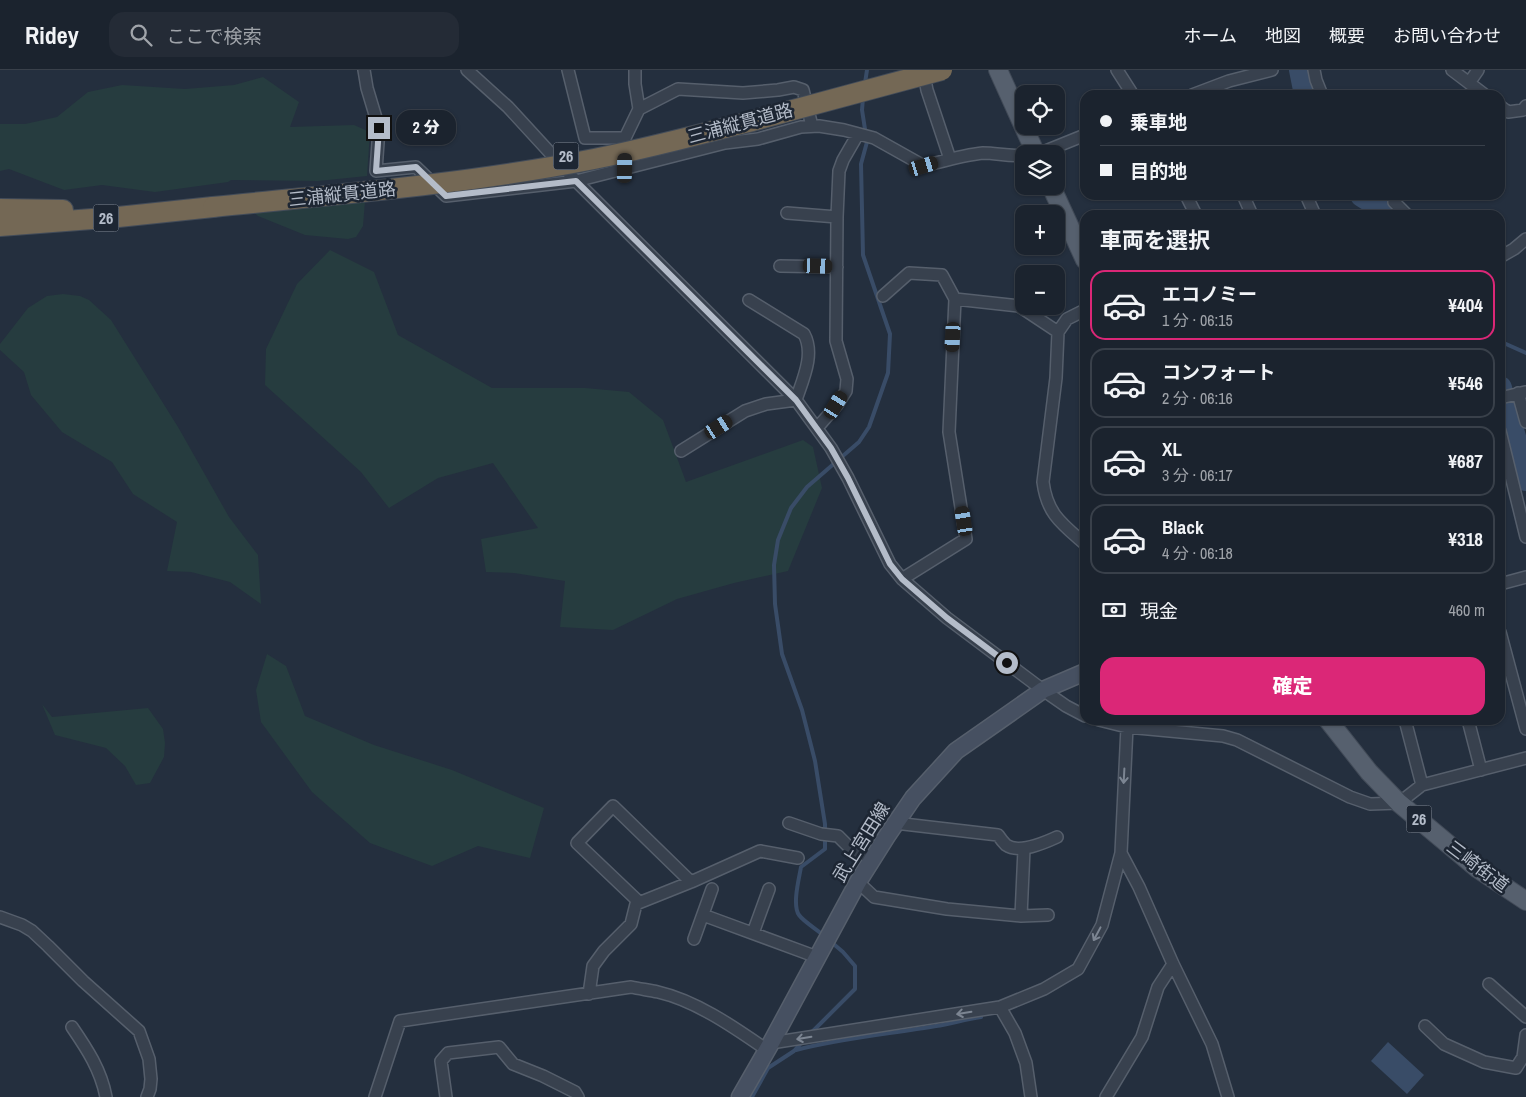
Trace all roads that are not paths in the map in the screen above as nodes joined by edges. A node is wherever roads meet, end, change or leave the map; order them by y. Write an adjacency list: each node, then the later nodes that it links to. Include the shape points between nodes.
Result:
1 (364, 70): 31 (street, via 379,128 376,171 416,167 446,196)
2 (467, 70): 31 (street, via 508,107)
3 (568, 70): 25 (street, via 586,138)
4 (636, 70): 20 (street)
5 (912, 70): 34 (highway, 三浦縦貫道路 / 26, via 591,152 523,164)
6 (923, 70): 29 (street)
7 (942, 70): 34 (highway, 三浦縦貫道路 / 26, bridge, via 633,151 569,164 401,188)
8 (998, 70): 26 (main road)
9 (1117, 70): 15 (street)
10 (1272, 70): 16 (street)
11 (1314, 70): 17 (street)
12 (1452, 70): 14 (street)
13 (1478, 70): 14 (street)
14 (1470, 83): 18 (street)
15 (1130, 90)
16 (1206, 90)
17 (1320, 90)
18 (1479, 90)
19 (1526, 106): 21 (street, via 1523,110)
20 (639, 109): 22 (street, via 678,89 743,93 794,87 803,90); 25 (street)
21 (1505, 110)
22 (812, 126): 23 (street); 30 (street)
23 (858, 134): 29 (street, via 874,138 924,166); 40 (street, via 839,171)
24 (1080, 137): 27 (street)
25 (625, 138): 30 (street)
26 (1033, 145)
27 (1060, 145)
28 (1015, 156): 29 (street, via 985,153)
29 (950, 158)
30 (625, 168): 31 (street)
31 (576, 181): 55 (street)
32 (1055, 195): 44 (main road)
33 (1395, 200): 36 (street)
34 (212, 202): 38 (highway, 三浦縦貫道路 / 26)
35 (0, 209): 38 (highway, 26)
36 (1402, 210)
37 (787, 214): 40 (street)
38 (70, 215): 39 (highway, 三浦縦貫道路 / 26); 41 (highway, 三浦縦貫道路 / 26); 42 (highway, 26)
39 (0, 216)
40 (837, 217): 47 (street)
41 (0, 226)
42 (0, 236)
43 (1526, 239): 45 (street)
44 (1080, 249)
45 (1505, 254)
46 (780, 266): 47 (street)
47 (837, 267): 57 (street, via 836,342 847,379 846,391)
48 (884, 296): 49 (street, via 909,274 934,274 942,275)
49 (955, 299): 52 (street, via 1019,306); 63 (street, via 949,432 966,539)
50 (749, 300): 55 (street, via 804,334 809,342 809,356)
51 (1080, 313): 52 (street, via 1067,320)
52 (1058, 332): 61 (street, via 1056,378 1043,482 1049,506 1057,519)
53 (1522, 392): 54 (street); 56 (street)
54 (1505, 397)
55 (796, 400): 57 (street); 58 (street, via 745,411)
56 (1526, 422)
57 (817, 428): 63 (street, via 848,478 890,564)
58 (681, 451)
59 (1505, 451): 60 (street)
60 (1526, 537)
61 (1080, 540)
62 (1526, 577): 64 (street)
63 (902, 579): 67 (street, via 947,618)
64 (1505, 583)
65 (1505, 651): 74 (street)
66 (1080, 674): 67 (main road, 武上宮田線)
67 (1043, 690): 68 (street); 80 (main road, 武上宮田線, via 956,751)
68 (1080, 713)
69 (1119, 725): 73 (street)
70 (1332, 725): 78 (main road, 三崎街道 / 26, via 1369,772)
71 (1406, 725): 77 (street)
72 (1469, 725): 76 (street)
73 (1127, 727): 78 (street, via 1223,736 1350,797 1370,804); 83 (street, one-way to 83)
74 (1526, 730)
75 (1526, 758): 76 (street)
76 (1481, 770): 77 (street)
77 (1422, 785): 78 (street)
78 (1399, 802): 90 (main road, 三崎街道 / 26, via 1478,869)
79 (788, 823): 85 (street, via 838,836 851,849)
80 (895, 823): 82 (street, via 998,835 1007,846); 85 (main road, 武上宮田線)
81 (1057, 837): 82 (street)
82 (1024, 848): 94 (street)
83 (1121, 853): 99 (street); 102 (street, one-way to 102, via 1102,925 1078,970 1044,989)
84 (798, 858): 86 (street, via 760,851)
85 (872, 858): 87 (main road, 武上宮田線)
86 (691, 882): 91 (street); 91 (street, via 613,806 577,843)
87 (858, 882): 94 (street, via 874,897 947,909); 98 (main road, 武上宮田線)
88 (712, 889): 92 (street)
89 (769, 889): 96 (street)
90 (1525, 899)
91 (639, 902): 101 (street, via 632,924 592,966)
92 (703, 915): 96 (street); 97 (street)
93 (1048, 915): 94 (street)
94 (1021, 916)
95 (0, 917): 109 (street, via 32,931 139,1030 149,1059 151,1078)
96 (753, 933): 98 (street)
97 (694, 939)
98 (817, 957): 107 (main road, 武上宮田線)
99 (1173, 964): 115 (street, via 1158,987 1142,1036); 116 (street, via 1212,1044)
100 (1489, 984): 103 (street)
101 (589, 994): 107 (street, via 631,987 658,992 690,1004); 110 (street, via 400,1021)
102 (1000, 1007): 107 (street, one-way to 107); 114 (street, via 1015,1033 1026,1063)
103 (1526, 1017)
104 (1425, 1026): 106 (street, via 1444,1044 1484,1062 1516,1068 1523,1057)
105 (72, 1027): 108 (street, via 92,1056)
106 (1526, 1035)
107 (769, 1047): 113 (main road, 武上宮田線)
108 (106, 1097)
109 (147, 1097)
110 (375, 1097)
111 (446, 1097): 112 (street, via 441,1061 448,1053 499,1046 513,1064 544,1076 575,1092)
112 (578, 1097)
113 (740, 1097)
114 (1031, 1097)
115 (1106, 1097)
116 (1228, 1097)

